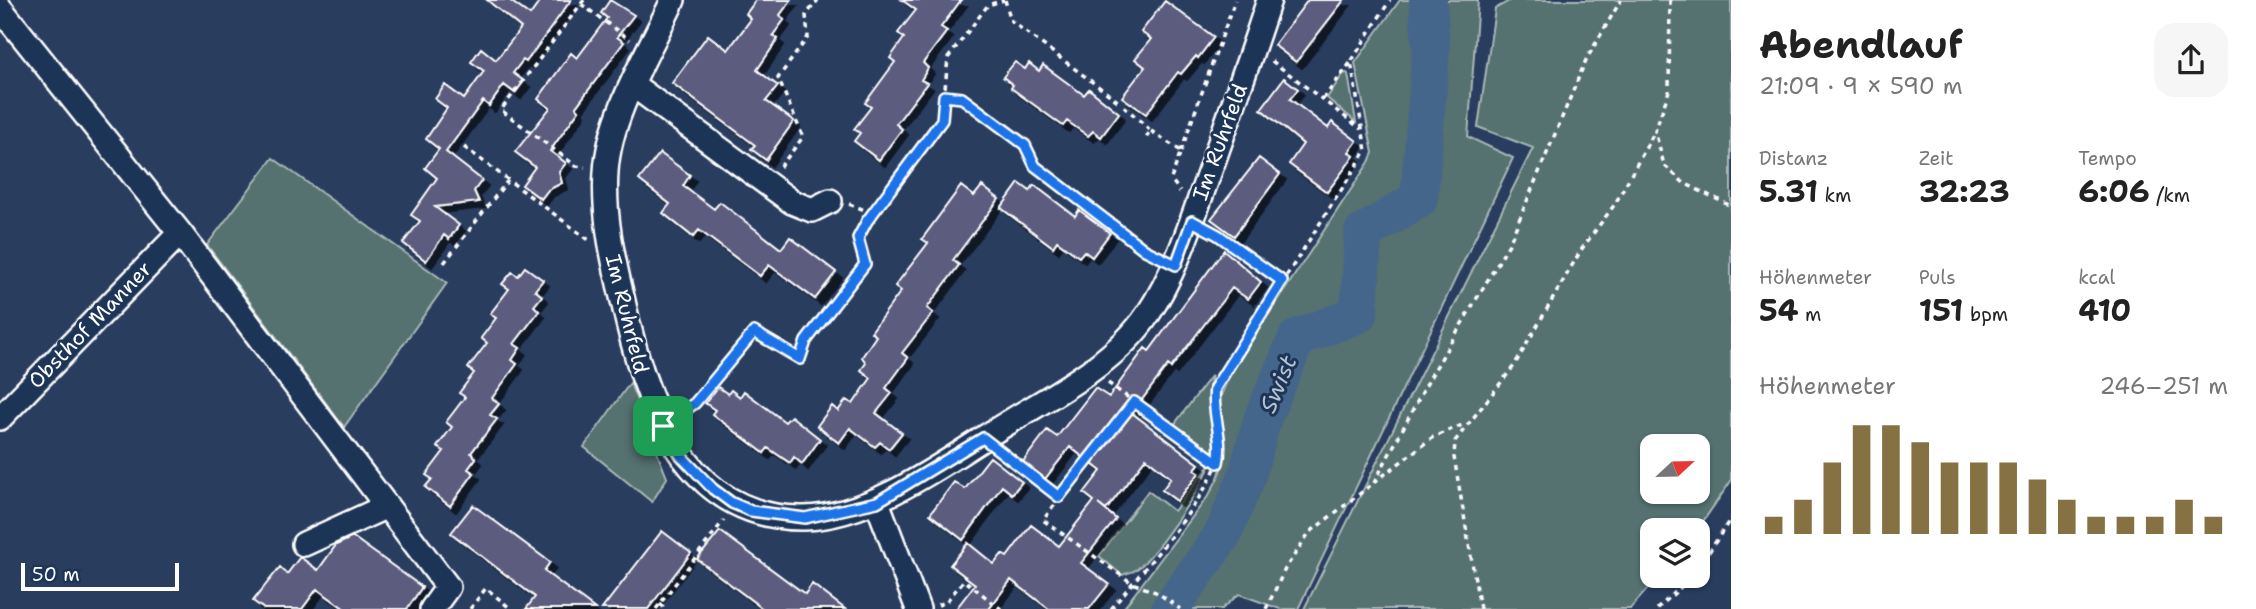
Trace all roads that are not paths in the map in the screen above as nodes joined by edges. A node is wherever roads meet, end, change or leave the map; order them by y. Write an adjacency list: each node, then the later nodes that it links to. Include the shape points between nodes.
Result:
1 (673, 0): 4 (street, Im Ruhrfeld)
2 (1269, 0): 8 (street, Im Ruhrfeld, via 1176,265 1147,317 1107,358)
3 (0, 8): 6 (street)
4 (633, 85): 5 (street, via 792,202 812,210); 8 (street, Im Ruhrfeld, via 615,123 606,171 609,240 634,355 653,409 681,456 713,489 751,511 805,518)
5 (830, 201)
6 (180, 233): 7 (street, Obsthof Manner); 9 (street)
7 (0, 418)
8 (877, 502): 11 (street)
9 (387, 506): 10 (street); 12 (street, via 448,587)
10 (304, 544)
11 (925, 608)
12 (432, 609)

